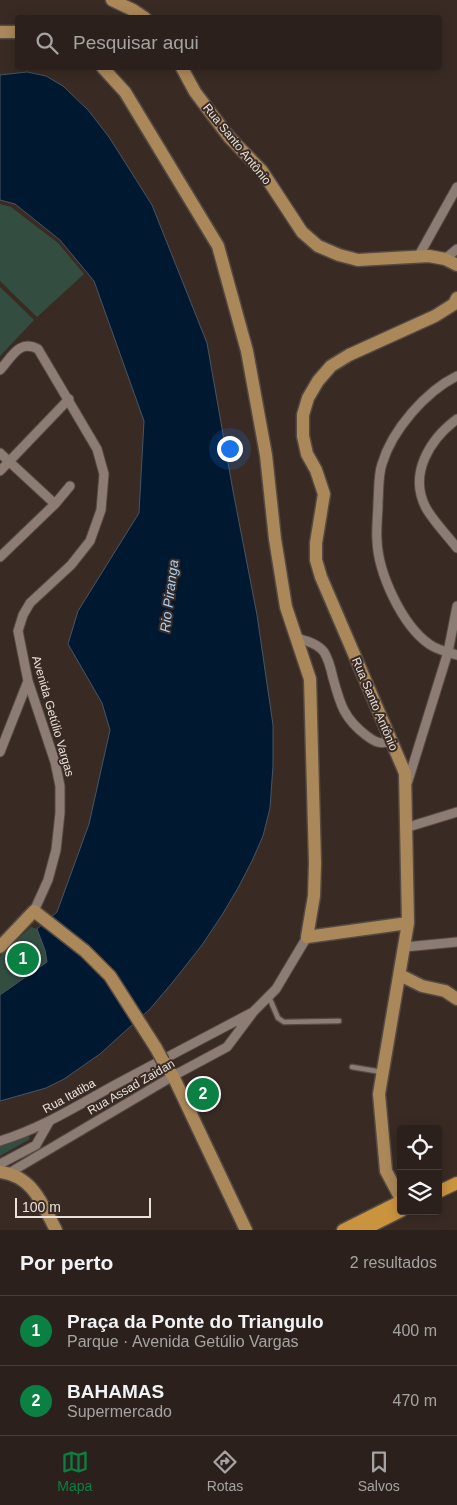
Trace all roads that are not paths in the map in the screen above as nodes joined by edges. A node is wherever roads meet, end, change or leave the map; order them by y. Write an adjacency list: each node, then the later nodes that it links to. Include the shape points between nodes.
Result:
1 (112, 0): 2 (main road)
2 (140, 15)
3 (0, 32): 4 (main road)
4 (15, 32)
5 (106, 70): 26 (main road, via 125,92 218,246 247,351 266,455 286,607)
6 (183, 70): 9 (main road, Rua Santo Antônio, via 229,137 262,171 302,232 318,246 358,260)
7 (457, 186): 9 (street)
8 (457, 249): 10 (street)
9 (418, 257): 10 (main road, Rua Santo Antônio)
10 (445, 259): 11 (main road, Rua Santo Antônio)
11 (457, 265)
12 (457, 298): 29 (main road, Rua Santo Antônio, via 454,304 435,316 331,366 308,398 303,415 307,454 324,494 316,560)
13 (0, 370): 15 (street, Avenida Getúlio Vargas, via 21,346 30,345 38,349)
14 (457, 376): 27 (street, via 423,400 393,440 382,464 377,541 390,589 406,619 429,645)
15 (69, 399): 18 (street); 28 (street, Avenida Getúlio Vargas, via 97,449 104,474 101,510 90,541 30,603 23,615 18,632)
16 (457, 418): 23 (street, via 440,432 427,451 420,482 427,510)
17 (0, 453): 18 (street)
18 (10, 462): 19 (street); 21 (street)
19 (0, 471)
20 (70, 486): 21 (street)
21 (55, 504): 22 (street)
22 (4, 546): 24 (street)
23 (457, 548)
24 (0, 557)
25 (457, 606): 27 (street)
26 (298, 638): 29 (street, via 324,651 339,703 351,723 376,742 385,744); 36 (main road, via 310,679 315,880)
27 (452, 654): 31 (street)
28 (28, 681): 30 (street); 34 (street, Avenida Getúlio Vargas, via 60,786 56,850)
29 (391, 741): 31 (main road, Rua Santo Antônio, via 405,773)
30 (0, 752)
31 (404, 790): 33 (main road, Rua Santo Antônio)
32 (457, 812): 33 (street)
33 (405, 828): 35 (main road, Rua Santo Antônio)
34 (36, 913): 38 (main road); 48 (main road, bridge, via 85,951 110,976)
35 (408, 923): 36 (main road); 39 (main road, Rua Santo Antônio)
36 (307, 937): 41 (street, Rua Assad Zaidan)
37 (457, 942): 39 (street)
38 (0, 947)
39 (405, 947): 40 (main road, Rua Santo Antônio)
40 (400, 975): 42 (main road, via 422,986 445,991); 47 (main road, Rua Santo Antônio)
41 (269, 997): 43 (street, Rua Assad Zaidan); 44 (lane, via 278,1018 284,1022)
42 (457, 999)
43 (254, 1011): 46 (street, Rua Assad Zaidan); 48 (street, Rua Assad Zaidan, via 227,1047)
44 (340, 1021)
45 (352, 1067): 47 (lane)
46 (148, 1068): 49 (street, Rua Itatiba)
47 (383, 1072): 57 (main road, Rua Santo Antônio, via 380,1094 386,1171)
48 (174, 1076): 52 (street, Rua Assad Zaidan); 61 (main road)
49 (50, 1122): 50 (street, Rua Itatiba); 51 (street, via 36,1145)
50 (0, 1141)
51 (0, 1164)
52 (4, 1173): 60 (main road, via 18,1176 27,1183)
53 (457, 1174): 54 (main road)
54 (442, 1181)
55 (457, 1183): 56 (main road)
56 (442, 1190)
57 (397, 1192)
58 (397, 1202): 62 (main road)
59 (397, 1213): 63 (main road)
60 (56, 1230)
61 (246, 1230)
62 (343, 1230)
63 (363, 1230)

